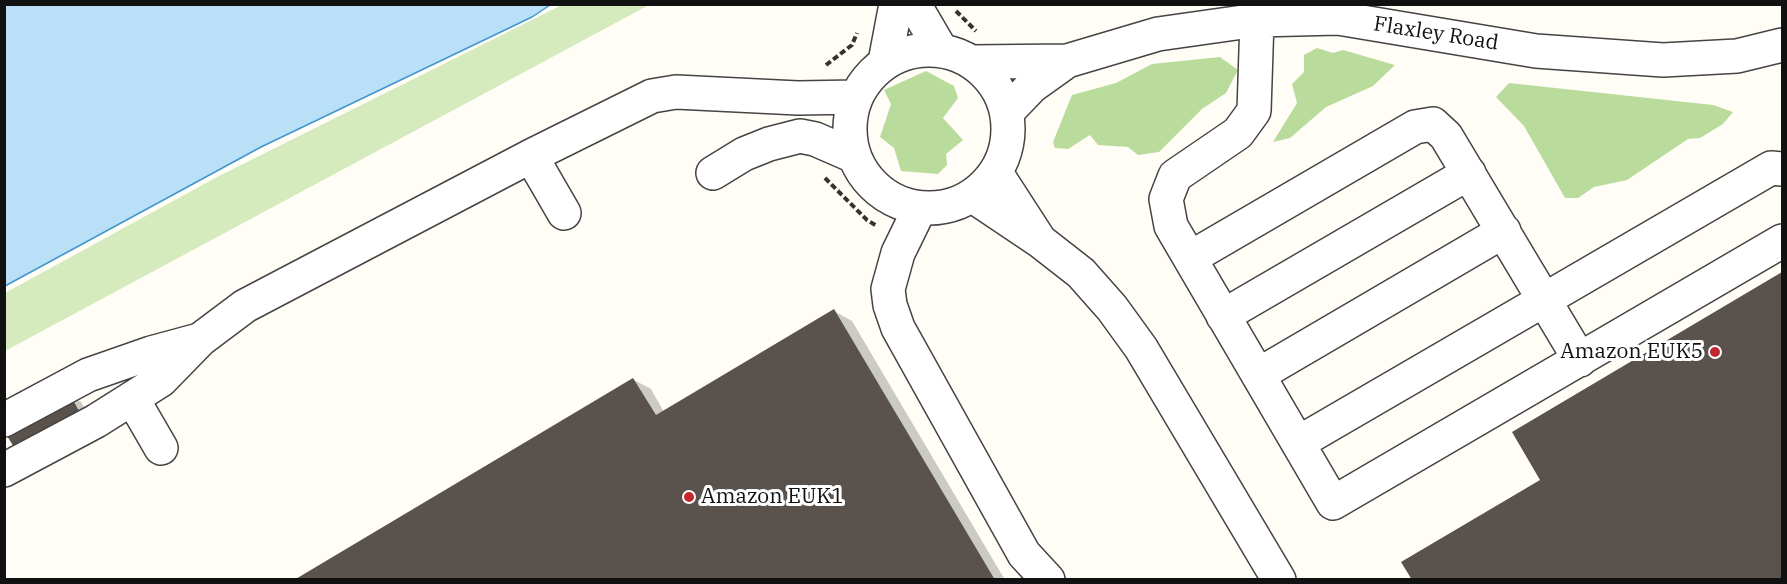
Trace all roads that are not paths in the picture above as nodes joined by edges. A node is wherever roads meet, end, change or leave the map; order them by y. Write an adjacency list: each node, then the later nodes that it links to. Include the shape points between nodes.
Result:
1 (896, 4): 9 (street)
2 (914, 4): 6 (street)
3 (1257, 20): 7 (street, Flaxley Road, via 1338,18 1536,51 1663,60); 8 (street, Flaxley Road, via 1158,34); 25 (street, via 1254,111 1238,133 1175,176 1166,199 1171,226)
4 (1782, 45): 7 (street, Flaxley Road)
5 (977, 48): 6 (street, via 958,54); 8 (street); 12 (street)
6 (941, 50): 9 (street, via 922,49)
7 (1737, 56): 10 (street, Flaxley Road)
8 (1067, 61): 12 (street, via 1032,86)
9 (885, 62): 11 (street)
10 (1782, 67)
11 (856, 97): 13 (street, via 676,92 651,96); 14 (street, via 850,116)
12 (1007, 111): 16 (street, via 1009,133)
13 (531, 156): 21 (street); 28 (street, via 245,306)
14 (854, 156): 17 (street, via 800,136 744,154); 20 (street, via 864,176 880,191)
15 (1782, 169): 26 (street, via 1771,168)
16 (996, 172): 19 (street); 23 (street)
17 (713, 173)
18 (1468, 173): 22 (street); 25 (street, via 1446,136 1433,124 1415,127); 27 (street)
19 (973, 196): 20 (street, via 957,204); 23 (street)
20 (920, 208): 36 (street, via 898,253 888,289 890,305 898,328)
21 (564, 213)
22 (1504, 231): 26 (street); 30 (street)
23 (1040, 241): 38 (street, via 1081,273 1141,348)
24 (1782, 241): 29 (street)
25 (1190, 258): 27 (street)
26 (1544, 300): 29 (street); 33 (street)
27 (1224, 316): 30 (street)
28 (201, 339): 31 (street, via 161,380); 32 (street, via 88,375)
29 (1580, 360): 33 (street, via 1333,503)
30 (1258, 375): 33 (street)
31 (132, 398): 34 (street); 35 (street)
32 (4, 420)
33 (1298, 443)
34 (161, 448)
35 (4, 470)
36 (1028, 566): 37 (street)
37 (1048, 579)
38 (1279, 579)

